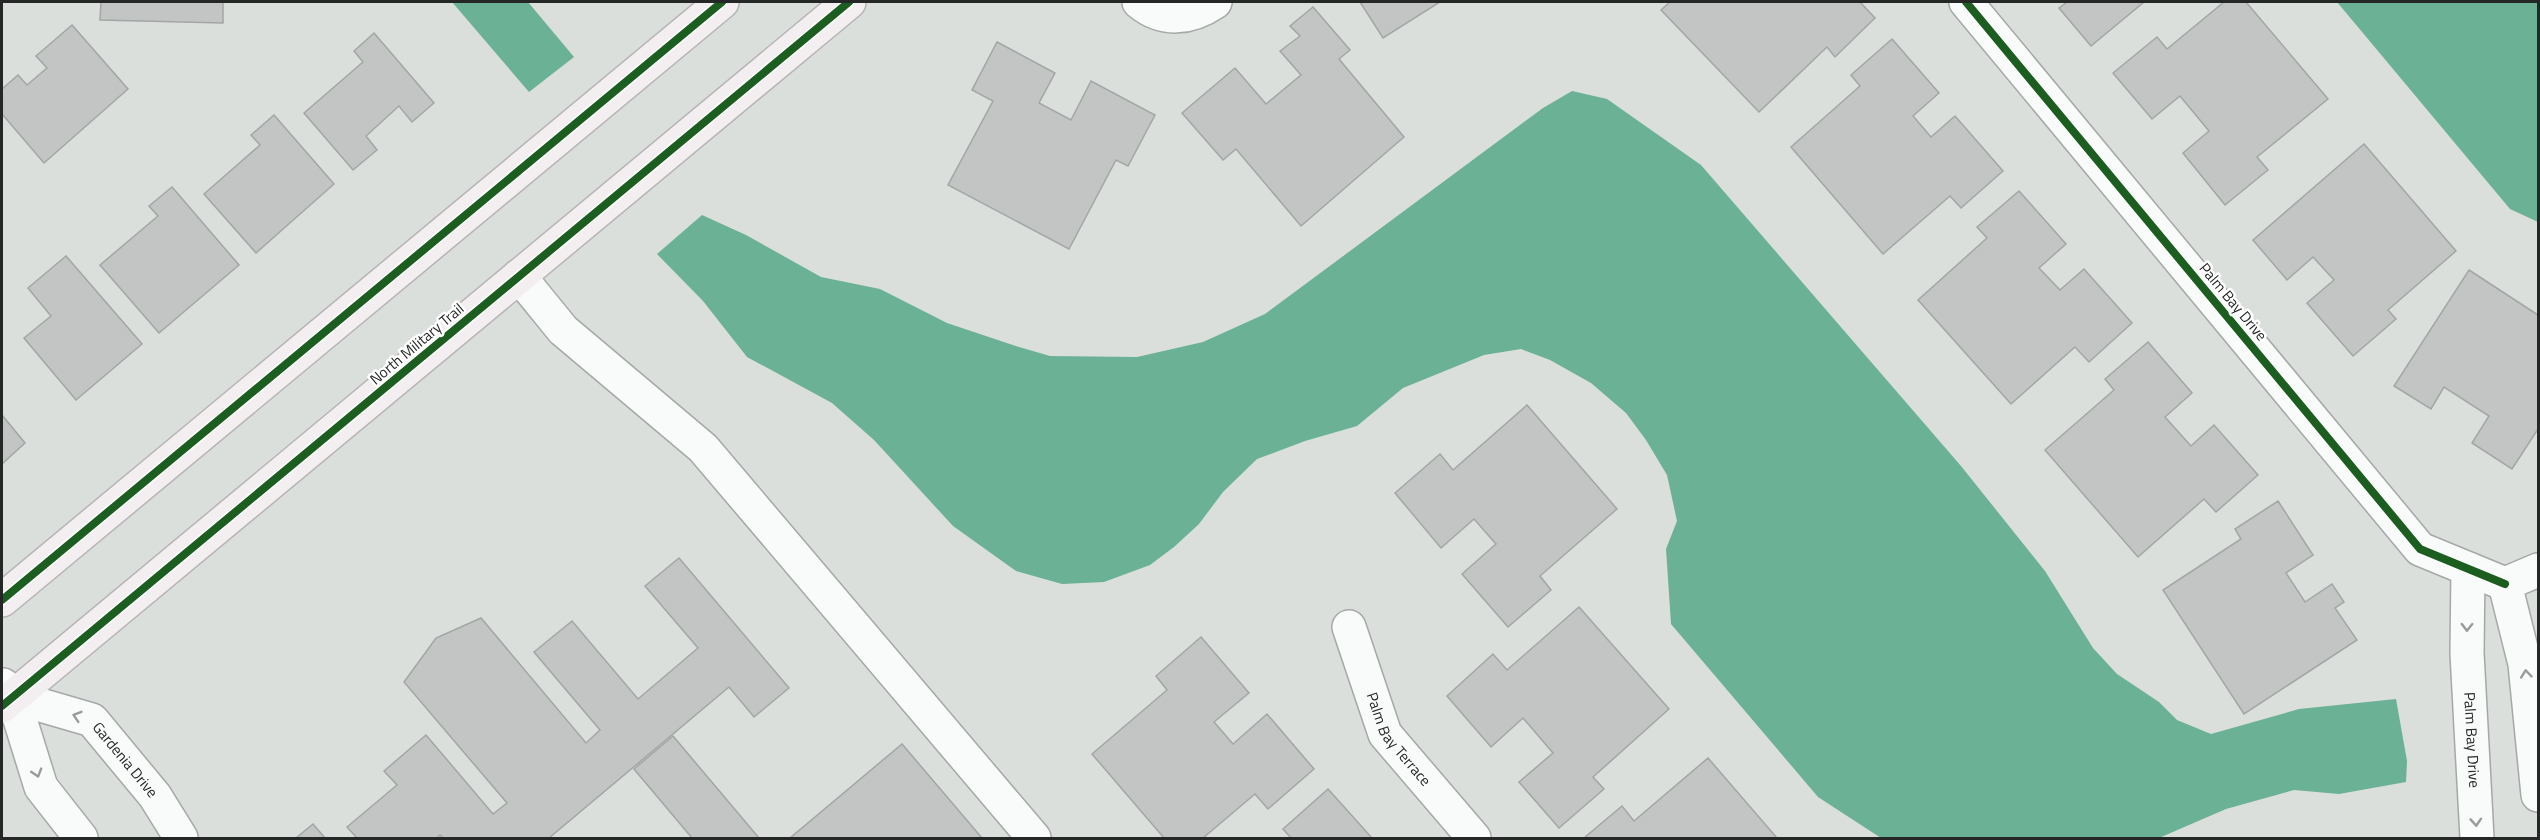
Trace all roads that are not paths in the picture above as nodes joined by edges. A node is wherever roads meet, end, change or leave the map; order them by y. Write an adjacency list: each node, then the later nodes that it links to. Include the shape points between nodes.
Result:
1 (722, 2): 10 (main road)
2 (849, 2): 6 (main road, North Military Trail)
3 (1139, 2): 4 (street, via 1165,16 1183,17)
4 (1215, 2)
5 (1966, 2): 7 (street, Palm Bay Drive, via 2420,549)
6 (519, 276): 12 (main road, North Military Trail); 16 (street, via 563,330 703,448)
7 (2468, 569): 9 (street, Palm Bay Drive); 18 (street, Palm Bay Drive, one-way to 18, via 2467,653)
8 (2538, 570): 9 (street)
9 (2505, 584): 13 (street, one-way to 9, via 2525,664)
10 (2, 600)
11 (1349, 627): 17 (street, Palm Bay Terrace, via 1384,734)
12 (5, 696): 14 (street, one-way to 14, via 41,787); 15 (street, Gardenia Drive, one-way to 12, via 155,796 92,720)
13 (2538, 795)
14 (81, 838)
15 (181, 838)
16 (1034, 838)
17 (1474, 838)
18 (2477, 838)

